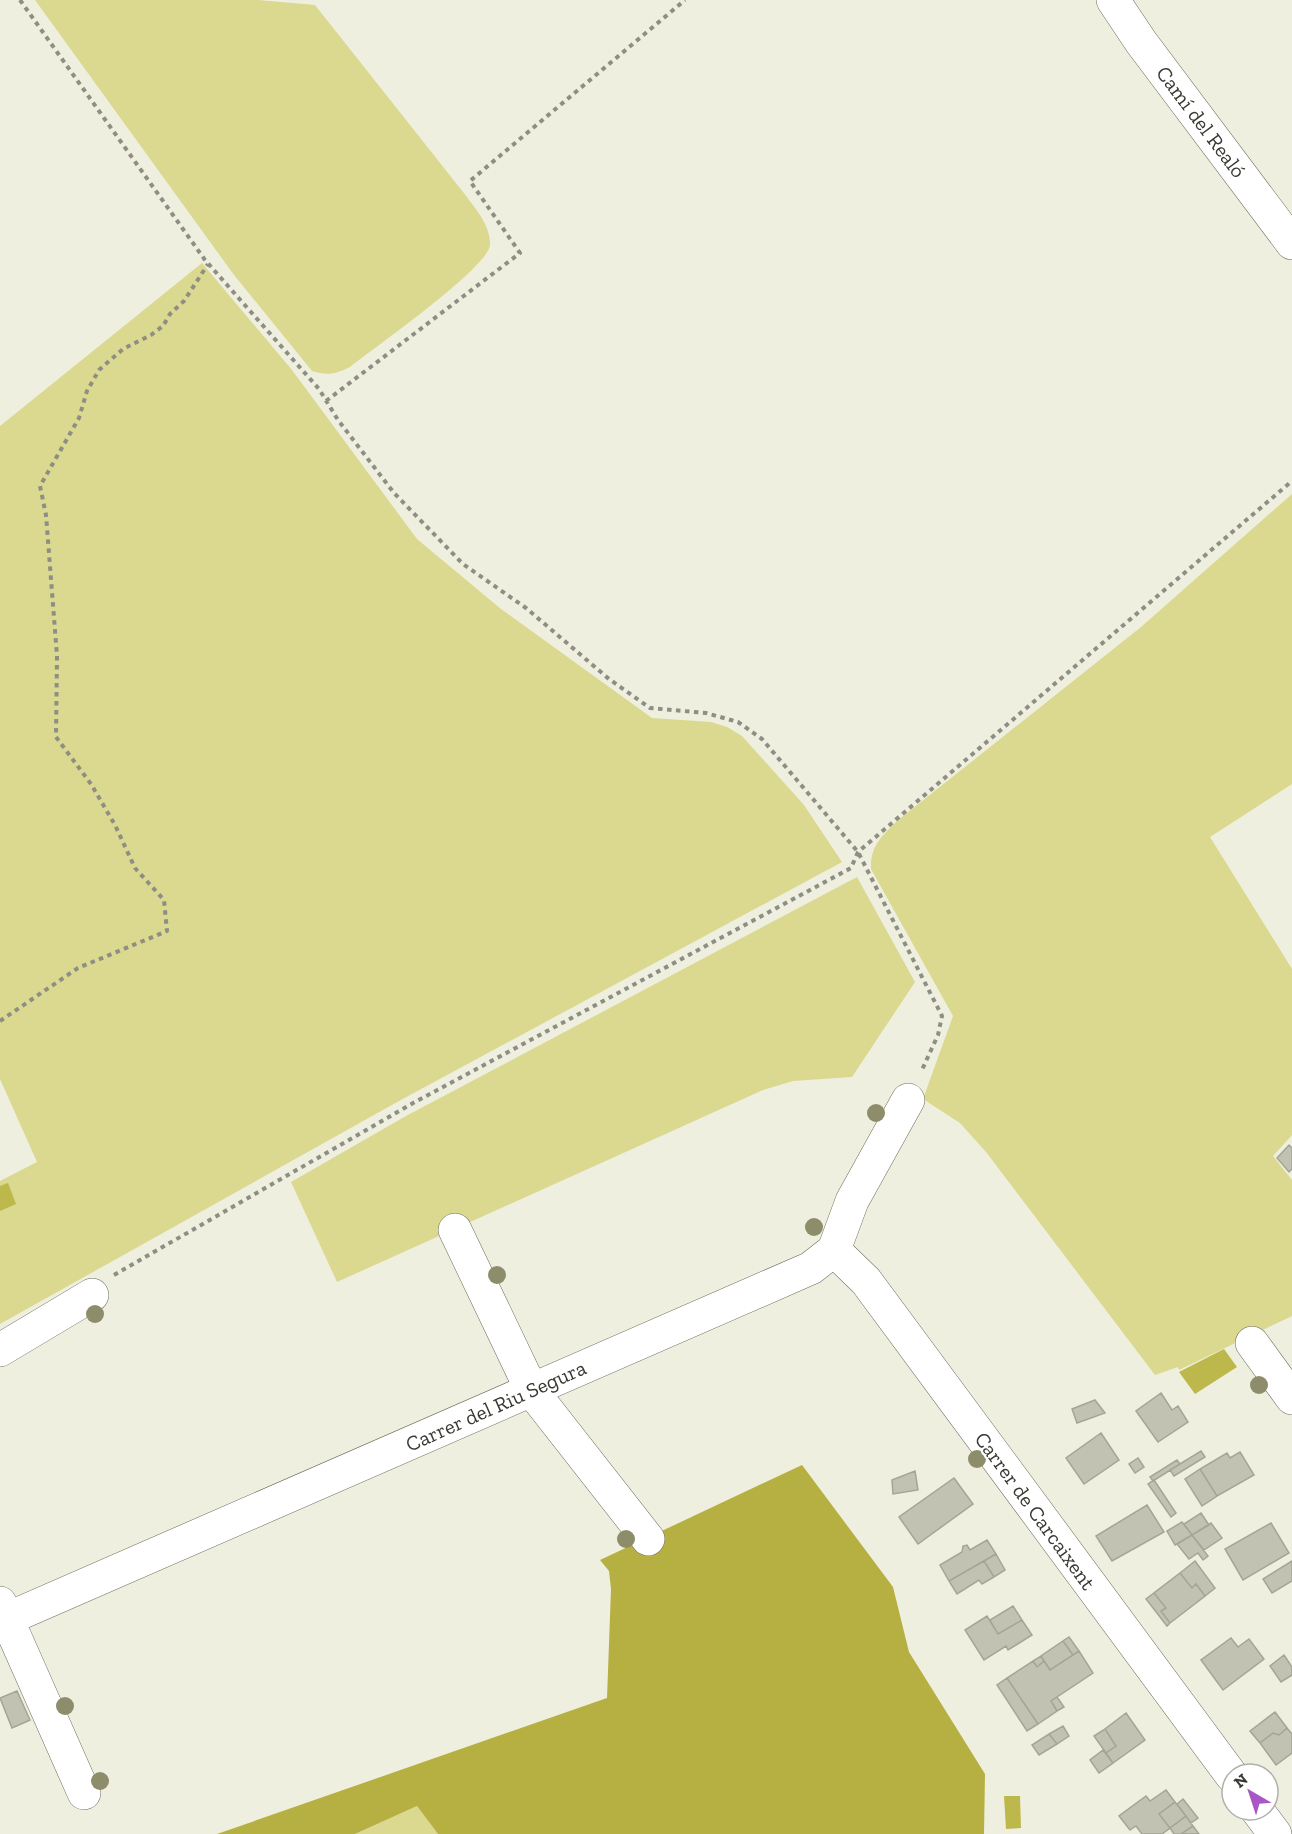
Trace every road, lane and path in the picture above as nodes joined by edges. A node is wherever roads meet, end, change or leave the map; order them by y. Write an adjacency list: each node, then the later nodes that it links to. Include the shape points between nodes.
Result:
1 (20, 0): 5 (path)
2 (685, 0): 6 (path, via 470,181 520,253)
3 (1113, 0): 4 (street, Camí del Realó)
4 (1292, 243)
5 (208, 264): 6 (path); 9 (path, via 163,326 123,349 99,370 79,418 40,486 46,515 57,656 56,737 91,784 135,868 164,900 167,931 78,968)
6 (326, 401): 8 (path, via 394,494 464,564 526,608 609,679 650,708 706,713 738,722 762,739)
7 (1292, 482): 8 (path)
8 (858, 852): 10 (path, via 942,1016 938,1035); 13 (path, via 851,868 278,1178 97,1285)
9 (0, 1022)
10 (908, 1100): 12 (street, via 852,1201)
11 (455, 1230): 16 (street)
12 (834, 1250): 16 (street, Carrer del Riu Segura, via 811,1268); 20 (street, Carrer de Carcaixent, via 866,1281)
13 (92, 1295): 15 (street)
14 (1252, 1343): 17 (street)
15 (0, 1350)
16 (532, 1391): 18 (street); 19 (street, Carrer del Riu Segura)
17 (1292, 1398)
18 (648, 1539)
19 (2, 1614): 21 (street)
20 (1222, 1762)
21 (84, 1793)

